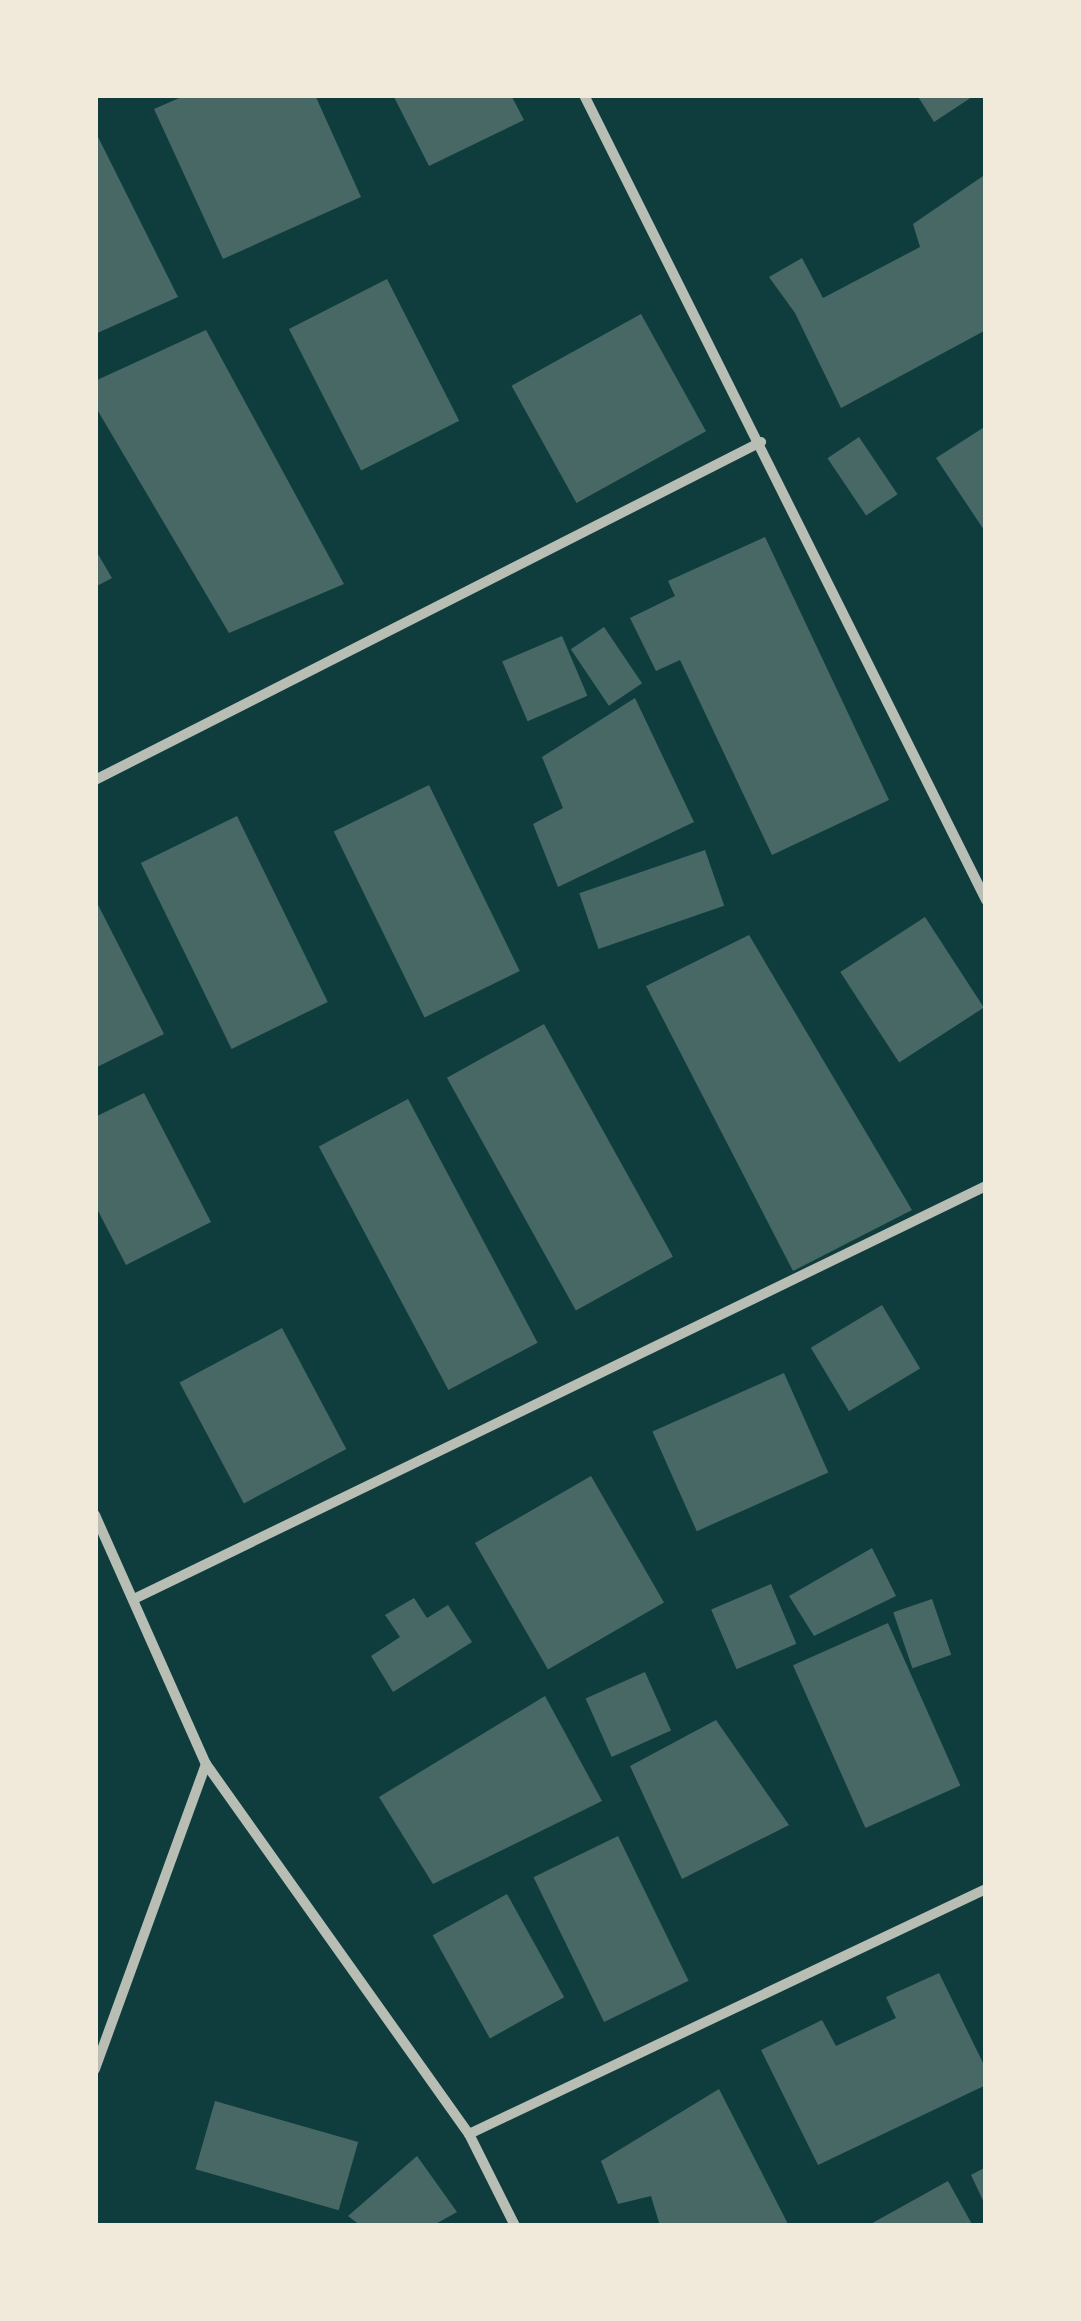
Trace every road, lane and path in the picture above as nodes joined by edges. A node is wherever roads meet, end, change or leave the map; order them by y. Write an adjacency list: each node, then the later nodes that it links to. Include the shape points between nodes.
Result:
1 (584, 95): 2 (street)
2 (761, 442): 3 (street); 4 (street)
3 (95, 780)
4 (986, 900)
5 (986, 1186): 7 (street)
6 (95, 1515): 7 (street)
7 (136, 1598): 8 (street)
8 (206, 1764): 10 (street); 11 (street)
9 (986, 1890): 11 (street)
10 (95, 2069)
11 (469, 2134): 12 (street)
12 (515, 2226)

